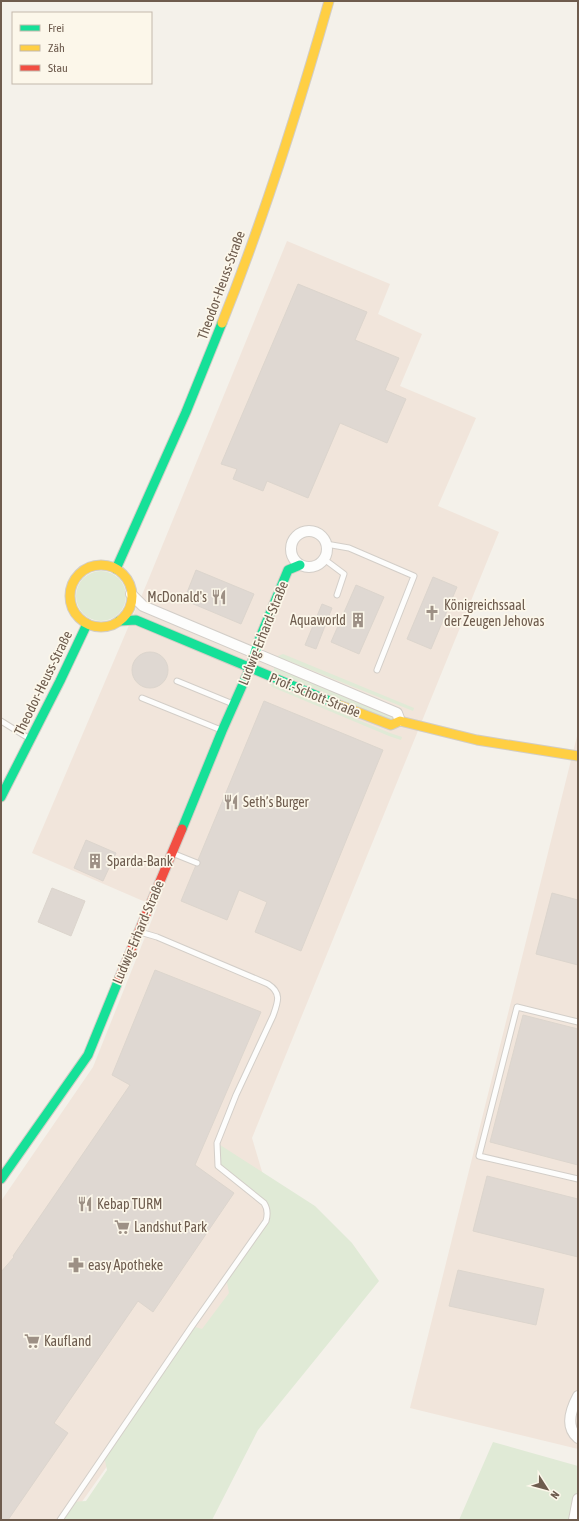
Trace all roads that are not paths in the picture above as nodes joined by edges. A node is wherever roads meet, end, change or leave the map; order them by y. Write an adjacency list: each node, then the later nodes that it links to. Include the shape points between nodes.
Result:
1 (329, 1): 5 (street, Theodor-Heuss-Straße, via 292,125 241,275 208,360)
2 (326, 544): 3 (street); 4 (street, via 322,537 313,532 298,534 292,542 291,553); 12 (lane, via 349,548 414,576)
3 (324, 559): 4 (street, via 310,567); 7 (lane, via 344,574)
4 (300, 565): 10 (street, Ludwig-Erhard-Straße, via 288,570)
5 (116, 569): 6 (street, via 127,580); 9 (street, Theodor-Heuss-Straße, via 95,566 82,571 74,582 70,595 71,602 76,615)
6 (131, 594): 8 (street, via 128,609); 10 (street, Prof.-Schott-Straße, via 143,606)
7 (337, 595)
8 (119, 621): 9 (street, Theodor-Heuss-Straße, via 103,626); 11 (street, Prof.-Schott-Straße, via 141,622)
9 (87, 624): 19 (street, Theodor-Heuss-Straße)
10 (254, 652): 11 (street, Ludwig-Erhard-Straße); 17 (street, Prof.-Schott-Straße, via 397,713)
11 (250, 668): 15 (street, Ludwig-Erhard-Straße); 17 (street, Prof.-Schott-Straße, via 391,725)
12 (377, 670)
13 (177, 681): 15 (lane)
14 (142, 698): 18 (lane)
15 (234, 704): 18 (street, Ludwig-Erhard-Straße)
16 (1, 721): 19 (lane)
17 (400, 721): 20 (street, Prof.-Schott-Straße, via 523,748 559,751)
18 (222, 731): 22 (street, Ludwig-Erhard-Straße)
19 (31, 739): 21 (street, Theodor-Heuss-Straße)
20 (578, 756)
21 (1, 797)
22 (171, 853): 23 (lane); 24 (street, Ludwig-Erhard-Straße)
23 (197, 864)
24 (138, 931): 26 (street, Ludwig-Erhard-Straße, via 88,1054); 31 (lane, via 268,984 278,995 278,1004 217,1143 218,1166 264,1203 267,1208 266,1221)
25 (578, 1022): 27 (lane, via 517,1007 479,1156)
26 (1, 1179)
27 (578, 1179)
28 (578, 1396): 29 (street, via 570,1425 572,1433)
29 (578, 1438)
30 (578, 1499): 32 (street)
31 (60, 1520)
32 (574, 1520)

